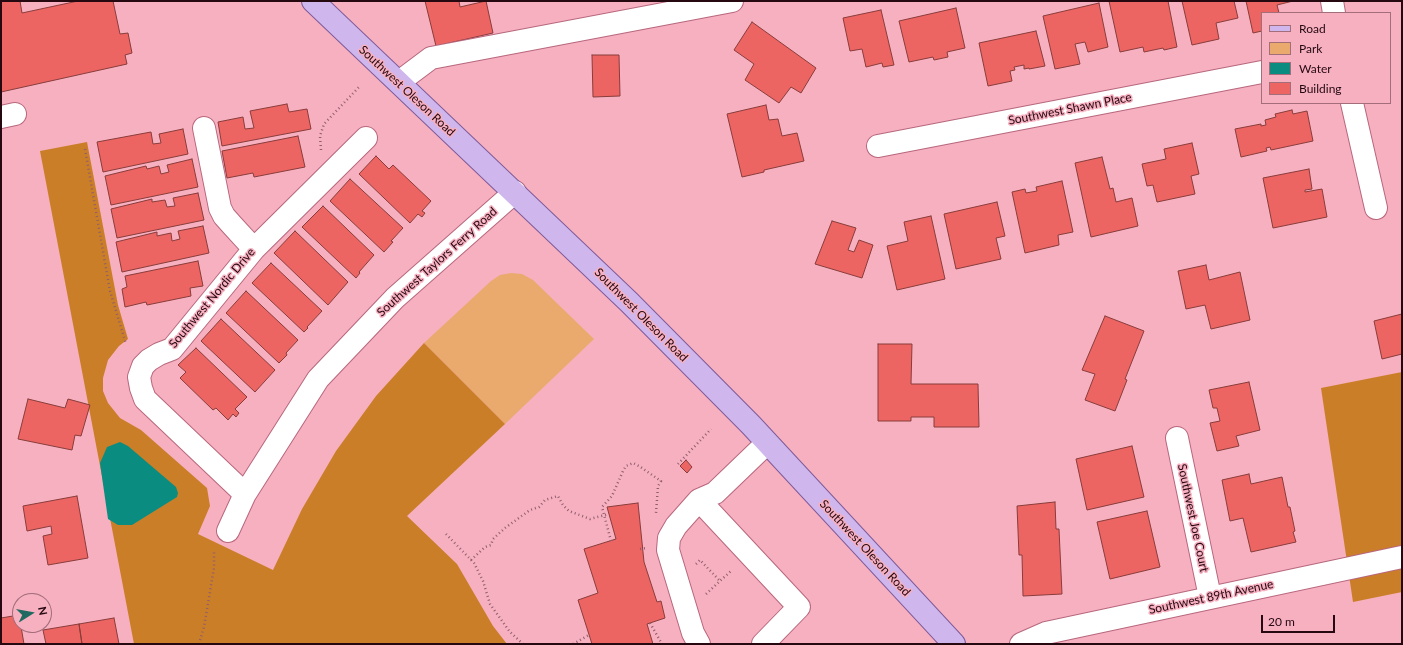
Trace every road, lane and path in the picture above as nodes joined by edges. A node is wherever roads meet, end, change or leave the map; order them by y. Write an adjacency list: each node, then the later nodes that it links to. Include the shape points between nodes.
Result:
1 (312, 1): 6 (main road, Southwest Oleson Road)
2 (732, 1): 6 (street, via 431,58)
3 (1332, 1): 4 (street)
4 (1334, 12)
5 (1261, 72): 11 (street, Southwest Shawn Place)
6 (399, 82): 14 (main road, Southwest Oleson Road)
7 (360, 86): 13 (path, via 324,124 320,136)
8 (1352, 104): 15 (street)
9 (204, 128): 16 (street, via 220,208)
10 (366, 138): 16 (street, Southwest Nordic Drive)
11 (878, 146)
12 (85, 149): 17 (path, via 110,291)
13 (322, 153)
14 (515, 192): 20 (main road, Southwest Oleson Road, via 629,302); 23 (street, Southwest Taylors Ferry Road, via 394,298 318,379)
15 (1376, 208)
16 (254, 249): 23 (street, Southwest Nordic Drive, via 172,349 149,360 139,377 145,399)
17 (126, 344)
18 (711, 429): 21 (path)
19 (1177, 438): 34 (street, Southwest Joe Court)
20 (767, 443): 24 (street, via 715,493); 43 (main road, Southwest Oleson Road)
21 (678, 464)
22 (660, 481): 26 (path, via 633,463 626,466 612,496 602,507)
23 (245, 494): 28 (street, Southwest Taylors Ferry Road)
24 (699, 500): 41 (street, via 676,526 669,538 668,550 693,633); 42 (street, via 799,607)
25 (609, 514): 26 (path)
26 (604, 515): 29 (path); 31 (path, via 590,519 569,510 558,496 545,500 539,507 530,510 505,528 493,539 491,545)
27 (446, 534): 31 (path)
28 (221, 538): 37 (path, via 215,556)
29 (611, 541)
30 (1402, 557): 34 (street, Southwest 89th Avenue)
31 (471, 560): 38 (path, via 479,572 490,604 510,632)
32 (694, 566): 33 (path, via 700,560 722,580)
33 (703, 597)
34 (1210, 598): 44 (street, Southwest 89th Avenue, via 1046,633)
35 (650, 623): 40 (path)
36 (589, 636): 39 (path)
37 (199, 644)
38 (523, 644)
39 (572, 644)
40 (662, 644)
41 (699, 644)
42 (763, 644)
43 (954, 644)
44 (1021, 644)

